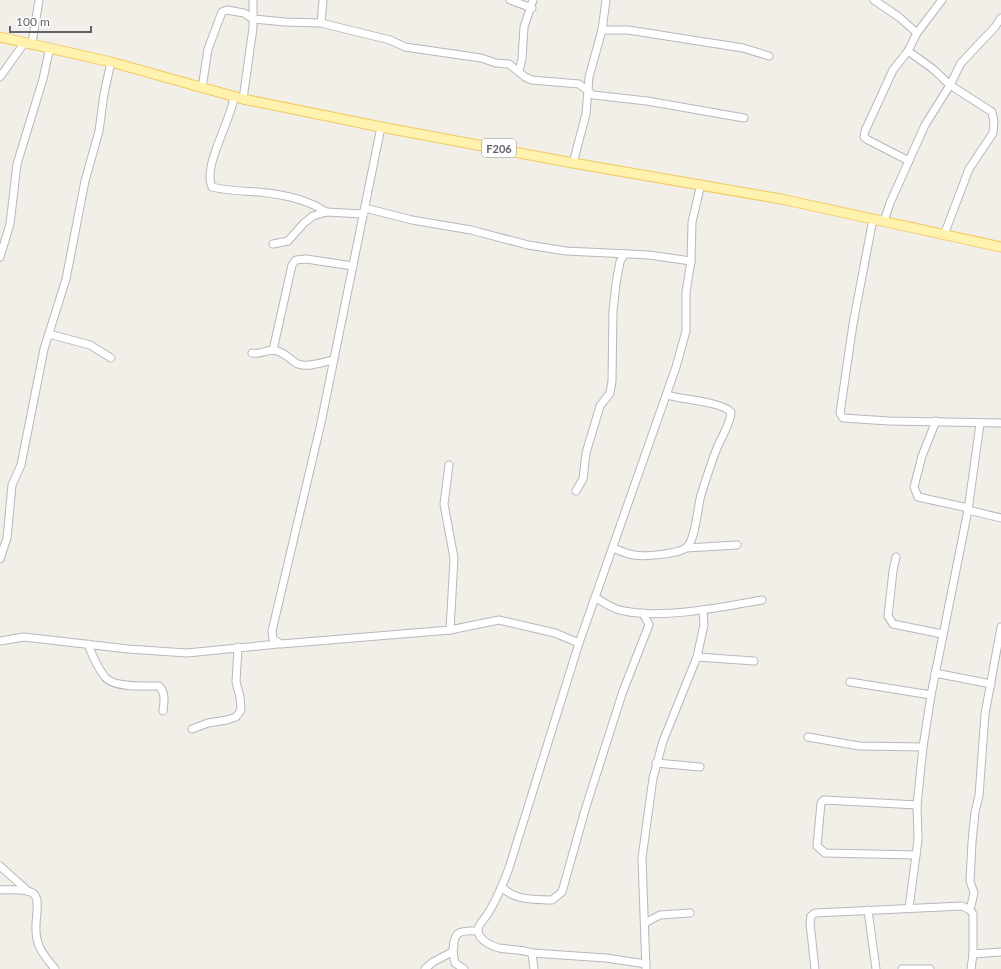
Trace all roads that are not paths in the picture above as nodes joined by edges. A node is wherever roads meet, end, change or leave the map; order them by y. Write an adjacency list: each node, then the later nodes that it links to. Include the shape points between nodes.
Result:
1 (39, 0): 16 (street)
2 (253, 0): 10 (street)
3 (323, 0): 11 (street)
4 (510, 0): 8 (street)
5 (606, 0): 13 (street)
6 (874, 0): 14 (street)
7 (942, 0): 14 (street)
8 (532, 4): 21 (street, via 524,27)
9 (1001, 18): 12 (street)
10 (253, 19): 11 (street); 24 (street, via 238,12 222,12 208,49); 26 (street)
11 (321, 23): 21 (street, via 390,40 405,47 509,64)
12 (998, 29): 23 (street, via 963,59)
13 (602, 30): 19 (street, via 628,30 743,48); 25 (street)
14 (917, 33): 18 (street)
15 (0, 37): 16 (main road, F206)
16 (28, 42): 17 (main road, F206); 22 (street)
17 (50, 47): 20 (main road, F206); 40 (street, via 17,164 10,224)
18 (908, 52): 23 (street, via 933,69); 29 (street, via 893,70 883,88 864,137)
19 (769, 56)
20 (111, 62): 24 (main road, F206); 43 (street, via 99,131 85,182 66,279)
21 (519, 71): 25 (street, via 532,80 579,84)
22 (0, 76)
23 (950, 85): 29 (street, via 925,125); 36 (street, via 992,112 994,122 993,133 969,169)
24 (202, 88): 26 (main road, F206)
25 (588, 90): 27 (street, via 593,95 647,101); 30 (street, via 586,114)
26 (238, 98): 28 (main road, F206); 33 (street, via 212,159 208,180 212,187 237,192 273,194 308,202)
27 (744, 118)
28 (381, 127): 30 (main road, F206); 32 (street)
29 (910, 160): 35 (street)
30 (573, 163): 31 (main road, F206)
31 (701, 184): 34 (main road, F206); 41 (street, via 692,222)
32 (364, 211): 33 (street); 39 (street, via 482,232 528,245 566,251); 42 (street)
33 (326, 212): 37 (street, via 304,223 288,241)
34 (873, 219): 35 (main road, F206); 49 (street, via 853,324 840,413 843,418)
35 (884, 221): 36 (main road, F206)
36 (944, 235): 38 (main road, F206)
37 (273, 244)
38 (1001, 247)
39 (624, 254): 41 (street); 53 (street, via 615,290 610,393 600,406 586,453 583,479)
40 (0, 257)
41 (691, 261): 48 (street, via 686,292 686,332)
42 (353, 266): 44 (street, via 306,259 296,260 292,265); 47 (street)
43 (50, 334): 46 (street, via 90,345); 60 (street, via 41,365 21,465 12,485 7,538)
44 (273, 350): 45 (street); 47 (street, via 299,364)
45 (252, 353)
46 (111, 358)
47 (333, 360): 71 (street, via 321,423 272,631 273,639)
48 (667, 395): 57 (street); 58 (street, via 707,402 727,408 731,412 730,421 702,491 694,534)
49 (936, 421): 51 (street); 54 (street, via 922,456 915,492 918,497)
50 (1001, 423): 51 (street)
51 (980, 424): 54 (street)
52 (449, 464): 66 (street, via 444,504 454,558)
53 (576, 491)
54 (968, 509): 55 (street); 67 (street)
55 (1001, 518)
56 (737, 545): 58 (street)
57 (613, 548): 58 (street, via 632,555 644,556); 61 (street)
58 (686, 548)
59 (896, 558): 67 (street, via 889,608 890,621 893,624)
60 (0, 559)
61 (596, 598): 64 (street, via 623,611); 69 (street)
62 (762, 600): 63 (street)
63 (703, 610): 64 (street); 73 (street, via 704,625)
64 (643, 613): 88 (street, via 649,625 623,691 562,892 552,900 516,897)
65 (1001, 627): 77 (street)
66 (450, 630): 69 (street, via 499,620 555,633); 71 (street)
67 (942, 634): 75 (street)
68 (0, 641): 70 (street, via 24,637)
69 (580, 643): 88 (street)
70 (88, 644): 72 (street, via 187,653); 79 (street, via 105,678 110,681 138,687 159,686 165,698)
71 (278, 644): 72 (street)
72 (238, 647): 80 (street, via 236,682 241,710 236,717 208,723)
73 (697, 656): 74 (street); 83 (street)
74 (754, 661)
75 (935, 673): 77 (street); 78 (street)
76 (850, 682): 78 (street)
77 (991, 684): 93 (street, via 985,714 972,842 970,881 974,893)
78 (931, 695): 82 (street)
79 (163, 711)
80 (192, 730)
81 (808, 737): 82 (street, via 859,746)
82 (923, 747): 85 (street)
83 (656, 763): 84 (street); 95 (street, via 642,858)
84 (700, 767)
85 (917, 805): 86 (street); 86 (street, via 824,800 821,803 817,836 817,846 826,853)
86 (916, 855): 91 (street)
87 (0, 866): 90 (street)
88 (502, 887): 96 (street, via 487,916 479,924)
89 (0, 890): 90 (street)
90 (29, 891): 102 (street, via 37,899 38,944)
91 (909, 908): 92 (street); 93 (street, via 962,906)
92 (868, 910): 106 (street, via 815,913 811,916); 107 (street)
93 (970, 910): 100 (street, via 973,914)
94 (690, 913): 95 (street, via 660,915)
95 (645, 923): 101 (street)
96 (478, 931): 97 (street, via 457,934); 99 (street, via 480,937 489,944)
97 (454, 946): 103 (street, via 452,952); 104 (street, via 455,963)
98 (1001, 952): 100 (street)
99 (532, 953): 101 (street, via 606,958); 105 (street)
100 (973, 954): 110 (street)
101 (646, 967)
102 (55, 969)
103 (425, 969)
104 (464, 969)
105 (534, 969)
106 (815, 969)
107 (876, 969)
108 (902, 969): 109 (street)
109 (930, 969)
110 (971, 969)

